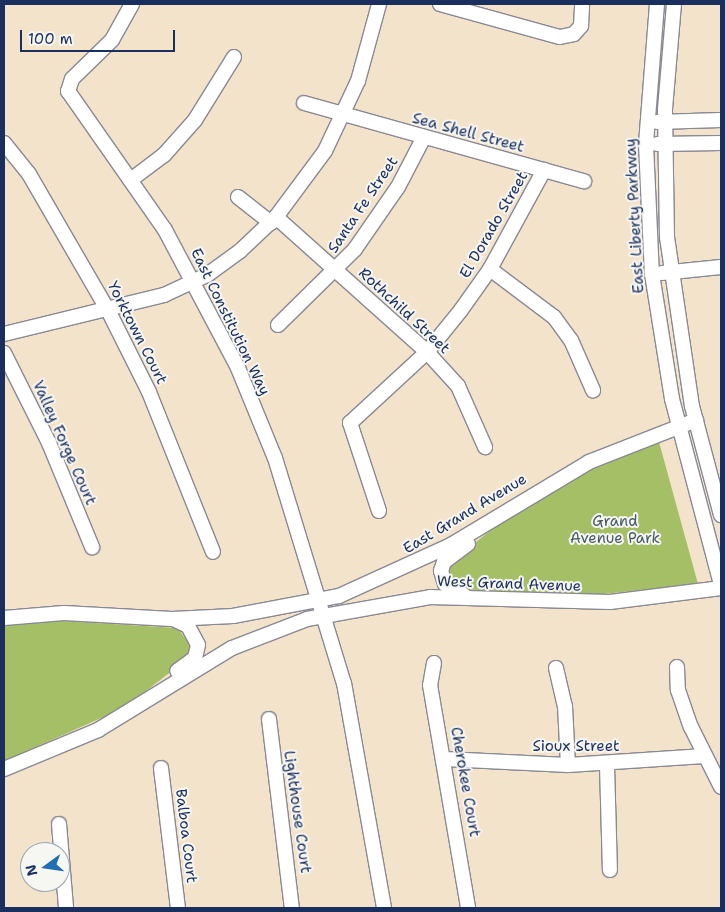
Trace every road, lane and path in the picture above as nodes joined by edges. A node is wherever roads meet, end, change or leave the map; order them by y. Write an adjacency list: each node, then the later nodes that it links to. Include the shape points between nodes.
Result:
1 (132, 4): 20 (street, East Constitution Way, via 112,40 72,79 68,91)
2 (379, 4): 10 (street, via 368,54)
3 (440, 4): 7 (street)
4 (582, 4): 7 (street, via 582,26 574,34 560,38)
5 (657, 4): 12 (street, East Liberty Parkway)
6 (674, 4): 13 (street, East Liberty Parkway)
7 (461, 7)
8 (234, 57): 20 (street, via 196,120 164,155)
9 (304, 103): 10 (street, Sea Shell Street)
10 (344, 115): 14 (street, Sea Shell Street); 23 (street, via 326,151)
11 (721, 120): 13 (street)
12 (647, 121): 13 (street); 17 (street, East Liberty Parkway)
13 (665, 122): 18 (street, East Liberty Parkway)
14 (423, 139): 19 (street, Sea Shell Street); 26 (street, Santa Fe Street, via 398,187)
15 (4, 143): 30 (street, Yorktown Court, via 29,174)
16 (721, 143): 18 (street)
17 (646, 144): 18 (street); 28 (street, East Liberty Parkway)
18 (664, 144): 27 (street, East Liberty Parkway)
19 (544, 170): 21 (street, Sea Shell Street); 25 (street, El Dorado Street)
20 (132, 179): 29 (street, East Constitution Way)
21 (584, 181)
22 (238, 197): 23 (street, Rothchild Street)
23 (274, 220): 26 (street, Rothchild Street); 29 (street, via 220,266)
24 (721, 267): 27 (street)
25 (490, 270): 33 (street, El Dorado Street); 35 (street, via 554,317 571,340)
26 (338, 271): 31 (street, Santa Fe Street); 33 (street, Rothchild Street)
27 (670, 272): 28 (street); 36 (street, East Liberty Parkway)
28 (652, 274): 37 (street, East Liberty Parkway)
29 (193, 282): 30 (street); 46 (street, East Constitution Way, via 238,368 275,458)
30 (109, 312): 32 (street); 43 (street, Yorktown Court, via 150,392)
31 (278, 325)
32 (4, 334)
33 (427, 352): 38 (street, Rothchild Street, via 458,386); 39 (street, El Dorado Street, via 350,423)
34 (4, 353): 42 (street, Valley Forge Court, via 49,443)
35 (593, 390)
36 (696, 420): 37 (street, East Grand Avenue); 40 (street, East Liberty Parkway)
37 (678, 425): 41 (street, East Grand Avenue, via 561,476); 44 (street, East Liberty Parkway)
38 (485, 447)
39 (379, 511)
40 (721, 515)
41 (476, 530): 45 (street, via 469,543 444,562 440,571 445,584); 46 (street, East Grand Avenue, via 413,566)
42 (92, 547)
43 (213, 552)
44 (721, 586): 45 (street, West Grand Avenue, via 610,602)
45 (467, 597): 47 (street, West Grand Avenue, via 395,601)
46 (320, 599): 47 (street, East Constitution Way); 49 (street, East Grand Avenue, via 233,616)
47 (325, 615): 53 (street, West Grand Avenue, via 249,640); 67 (street, East Constitution Way, via 360,756)
48 (4, 618): 49 (street, East Grand Avenue, via 64,613)
49 (172, 619): 53 (street, via 193,631 198,650)
50 (434, 663): 56 (street, Cherokee Court, via 430,685)
51 (556, 668): 57 (street, via 565,706)
52 (677, 668): 55 (street, via 678,690)
53 (162, 691): 60 (street, West Grand Avenue, via 98,730)
54 (268, 719): 66 (street, Lighthouse Court)
55 (705, 756): 58 (street, Sioux Street); 61 (street)
56 (445, 759): 57 (street, Sioux Street); 68 (street, Cherokee Court)
57 (568, 765): 58 (street, Sioux Street)
58 (606, 765): 63 (street)
59 (161, 768): 65 (street, Balboa Court)
60 (4, 769)
61 (721, 788)
62 (59, 824): 64 (street)
63 (610, 870)
64 (66, 908)
65 (178, 908)
66 (292, 908)
67 (384, 908)
68 (468, 908)

